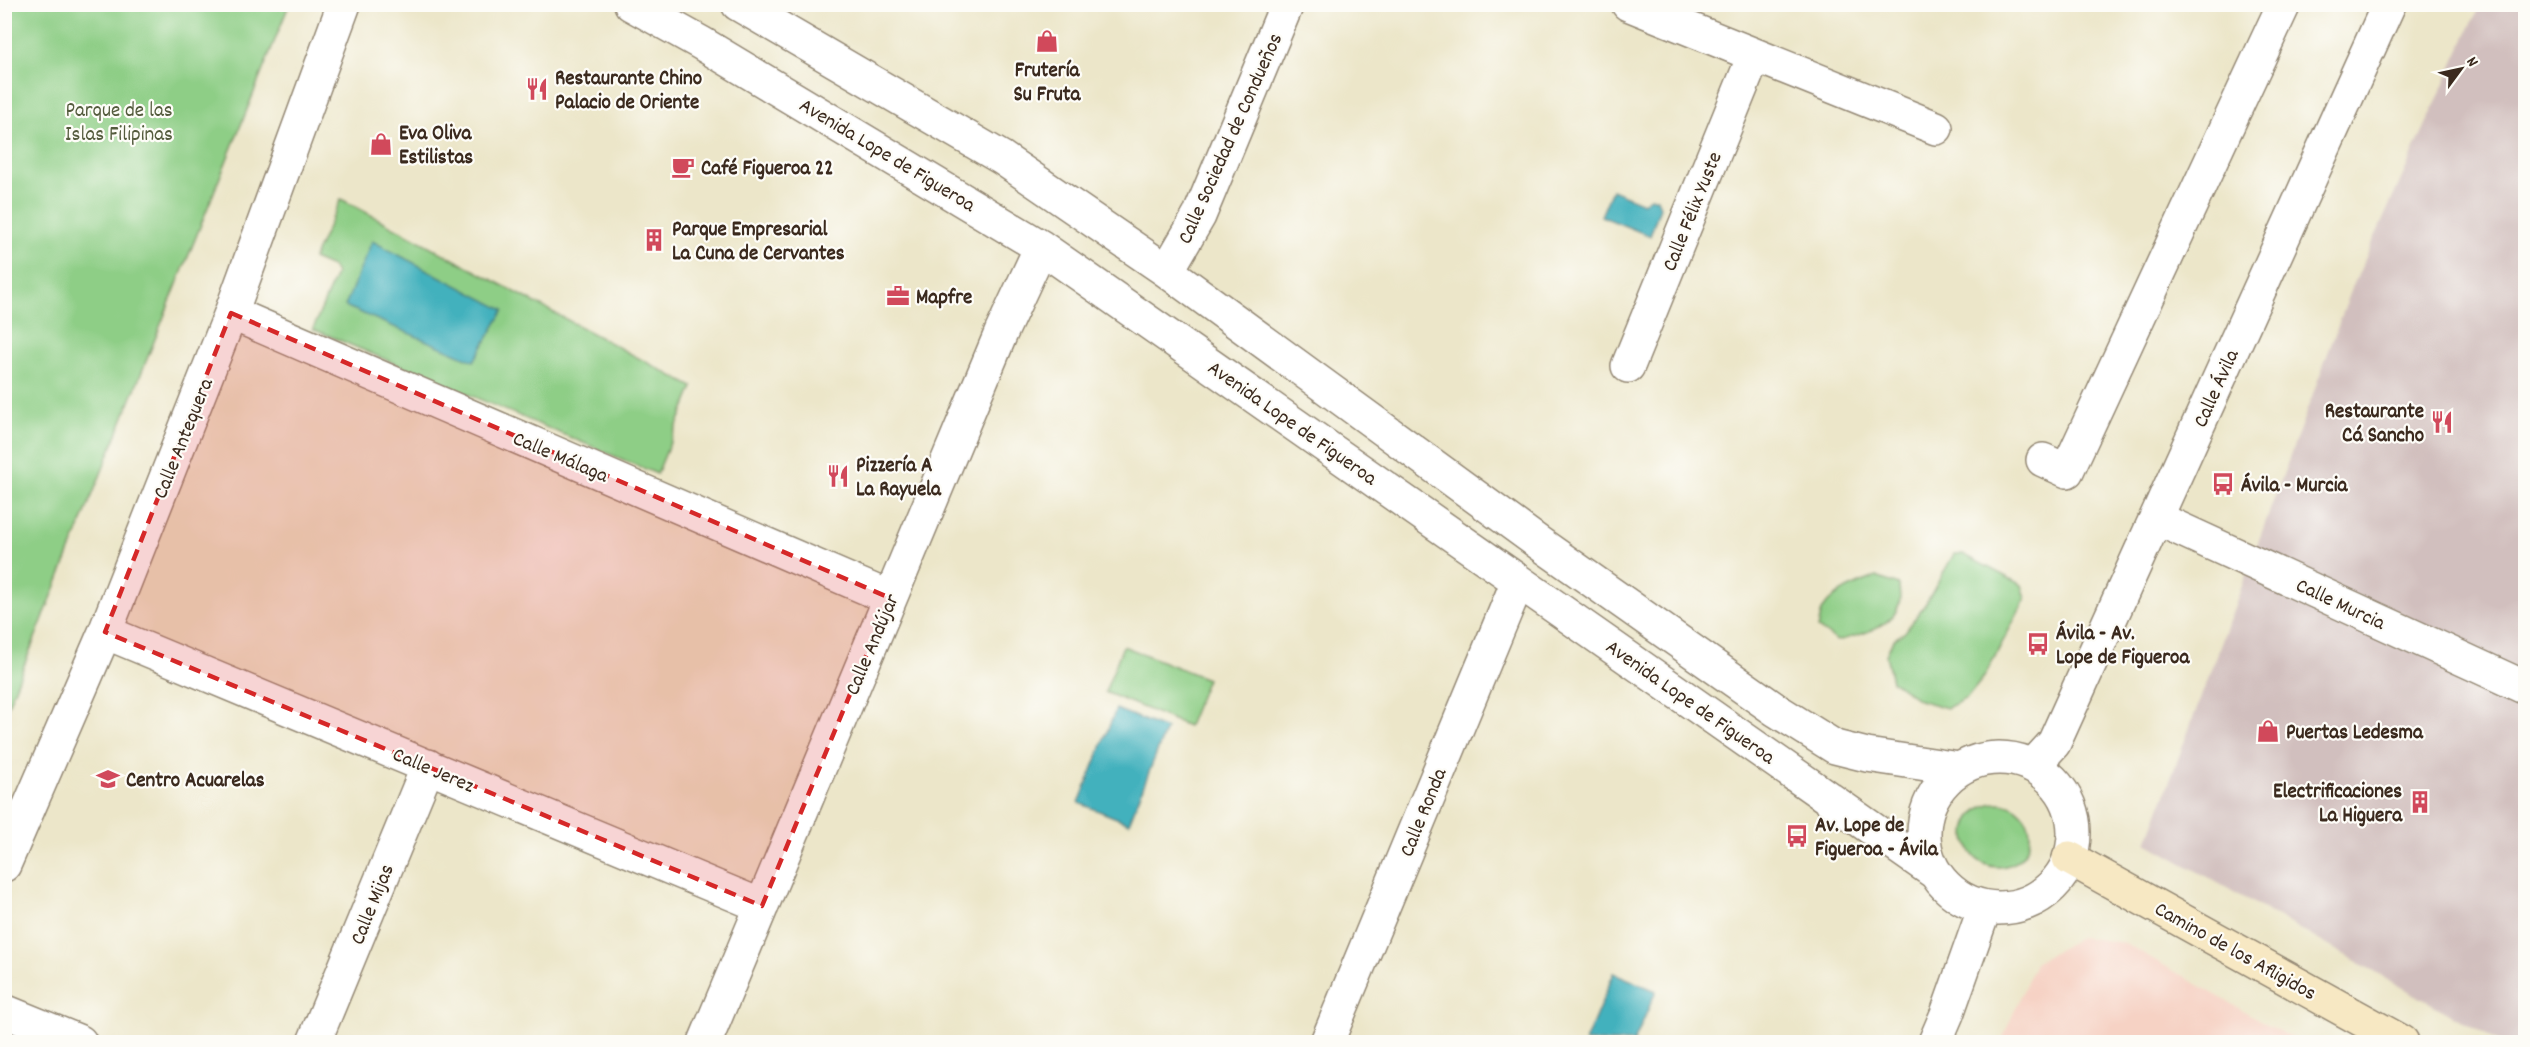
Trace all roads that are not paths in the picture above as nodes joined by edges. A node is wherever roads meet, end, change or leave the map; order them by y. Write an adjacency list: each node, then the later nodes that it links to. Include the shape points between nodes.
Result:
1 (344, 4): 12 (street, Calle Antequera)
2 (632, 4): 10 (street, Avenida Lope de Figueroa)
3 (738, 4): 11 (street, Avenida Lope de Figueroa, via 1002,158)
4 (1287, 4): 11 (street, Calle Sociedad de Condueños, via 1199,216)
5 (1628, 4): 8 (street)
6 (2284, 4): 14 (street, via 2067,471)
7 (2390, 4): 15 (street, Calle Ávila)
8 (1754, 56): 9 (street); 13 (street, Calle Félix Yuste)
9 (1936, 128)
10 (1041, 247): 16 (street, Avenida Lope de Figueroa); 17 (street, Calle Andújar, via 1000,333)
11 (1167, 271): 22 (street, Avenida Lope de Figueroa, via 1539,543 1776,710 1835,747)
12 (231, 313): 17 (street, Calle Málaga); 18 (street, Calle Antequera)
13 (1628, 366)
14 (2043, 460)
15 (2156, 518): 19 (street, Calle Murcia); 21 (street, Calle Ávila, via 2054,743)
16 (1518, 581): 25 (street, Avenida Lope de Figueroa); 32 (street, Calle Ronda)
17 (890, 598): 26 (street, Calle Andújar)
18 (105, 632): 20 (street, Calle Jerez); 24 (street, Calle Antequera)
19 (2526, 688)
20 (428, 766): 26 (street, Calle Jerez); 30 (street, Calle Mijas)
21 (2033, 766): 22 (street, via 1998,758); 23 (street, via 2064,795 2074,837)
22 (1959, 769): 25 (street, via 1942,784 1924,820 1924,839)
23 (2069, 858): 27 (street, via 2052,886 2034,899 2013,907); 34 (street, Camino de los Afligidos)
24 (4, 865)
25 (1934, 872): 27 (street, via 1957,896)
26 (762, 906): 31 (street, Calle Andújar)
27 (1985, 907): 33 (street)
28 (4, 1011): 29 (street)
29 (80, 1042)
30 (314, 1042)
31 (705, 1042)
32 (1327, 1042)
33 (1935, 1042)
34 (2402, 1042)

